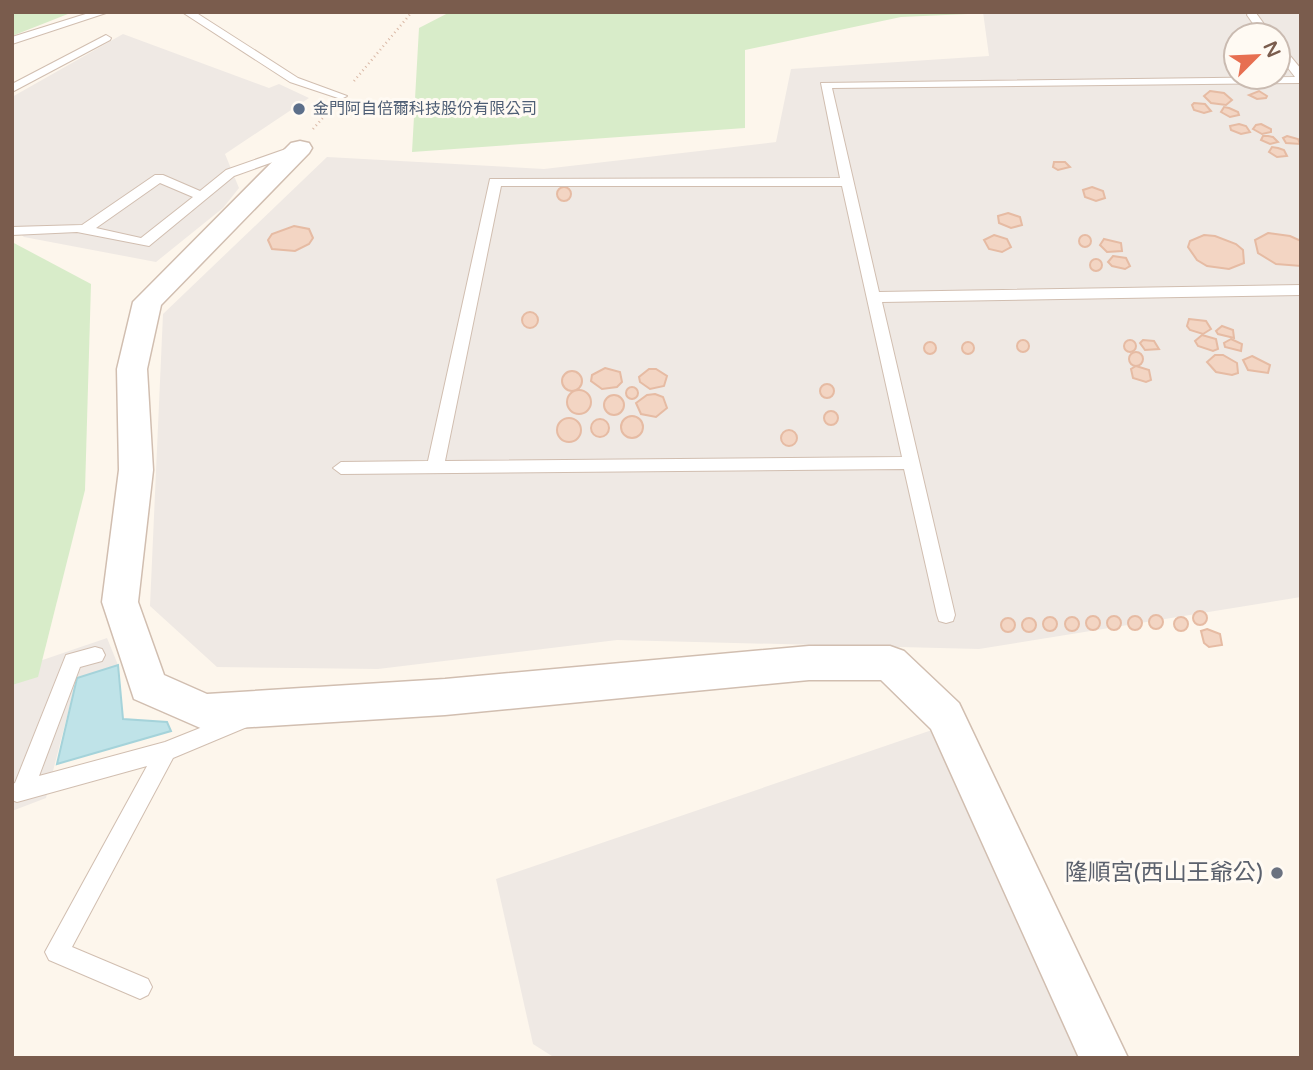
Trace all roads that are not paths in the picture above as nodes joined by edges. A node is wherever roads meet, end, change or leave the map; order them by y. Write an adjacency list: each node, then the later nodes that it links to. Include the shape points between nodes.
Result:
1 (104, 12): 6 (lane)
2 (187, 12): 9 (lane, via 294,80)
3 (1252, 15): 4 (lane)
4 (1256, 21)
5 (106, 38): 8 (lane)
6 (12, 41)
7 (1301, 79): 11 (lane, via 825,85)
8 (12, 89)
9 (341, 96)
10 (300, 148): 12 (lane, via 230,173); 22 (street, via 147,302 132,369 135,470 120,602 148,687 205,712)
11 (847, 182): 16 (lane); 18 (lane, via 495,181)
12 (202, 196): 14 (lane, via 144,243); 14 (lane, via 159,178)
13 (12, 230): 14 (lane)
14 (84, 230)
15 (1301, 290): 16 (lane)
16 (873, 297): 17 (lane)
17 (912, 463): 18 (lane); 20 (lane)
18 (435, 467): 19 (lane)
19 (341, 468)
20 (946, 615)
21 (95, 655): 24 (lane, via 73,661)
22 (273, 708): 23 (lane); 26 (street, via 808,663 890,663 945,716)
23 (166, 751): 24 (lane); 25 (lane, via 57,952)
24 (18, 792)
25 (140, 987)
26 (1104, 1058)

